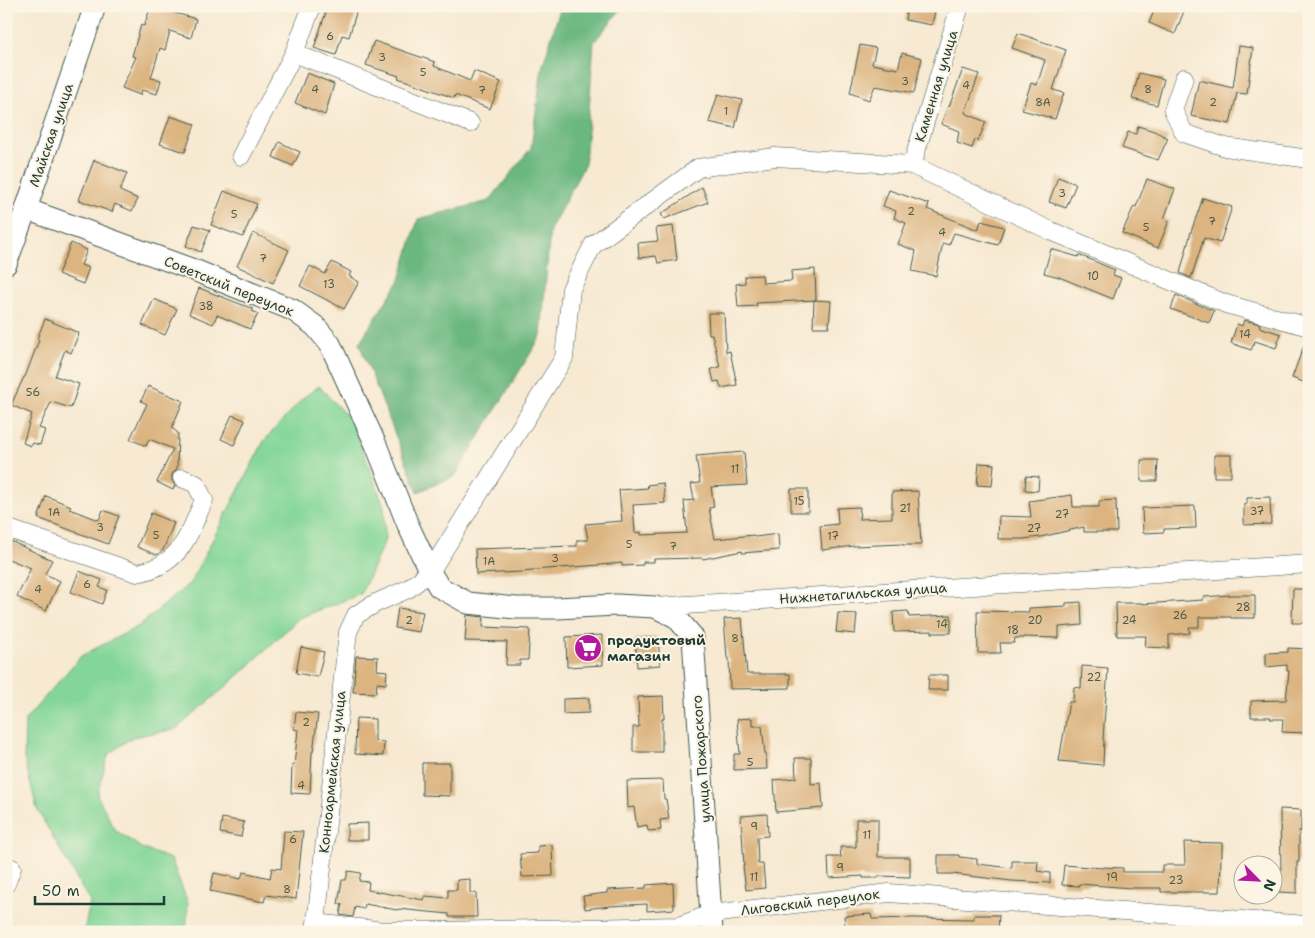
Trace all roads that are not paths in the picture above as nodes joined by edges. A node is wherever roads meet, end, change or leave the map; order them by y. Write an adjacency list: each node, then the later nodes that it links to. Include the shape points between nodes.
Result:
1 (94, 6): 10 (street, Майская улица)
2 (312, 6): 4 (street)
3 (960, 6): 9 (street, Каменная улица)
4 (294, 52): 6 (street); 7 (street)
5 (1184, 78): 8 (street, via 1172,110 1184,133 1225,147)
6 (470, 123)
7 (241, 156)
8 (1309, 159)
9 (912, 165): 12 (street, via 1051,231 1216,300); 16 (street, via 775,157 698,168 593,245 571,289 564,358)
10 (26, 209): 11 (street, Майская улица); 16 (street, Советский переулок, via 293,310 315,326 330,344)
11 (6, 264)
12 (1309, 327)
13 (182, 478): 14 (street, via 196,484 204,500 187,538 172,559 151,570 137,572)
14 (6, 528)
15 (1309, 564): 17 (street, Нижнетагильская улица)
16 (430, 572): 17 (street, Нижнетагильская улица, via 439,588 468,602 516,608); 22 (street, Конноармейская улица, via 408,589 356,615 348,632)
17 (655, 607): 20 (street, улица Пожарского, via 676,617 693,636)
18 (6, 866): 19 (street, via 12,868)
19 (6, 884)
20 (712, 923): 21 (street, Лиговский переулок, via 889,893); 22 (street, Лиговский переулок, via 438,931)
21 (1308, 923)
22 (315, 928)

